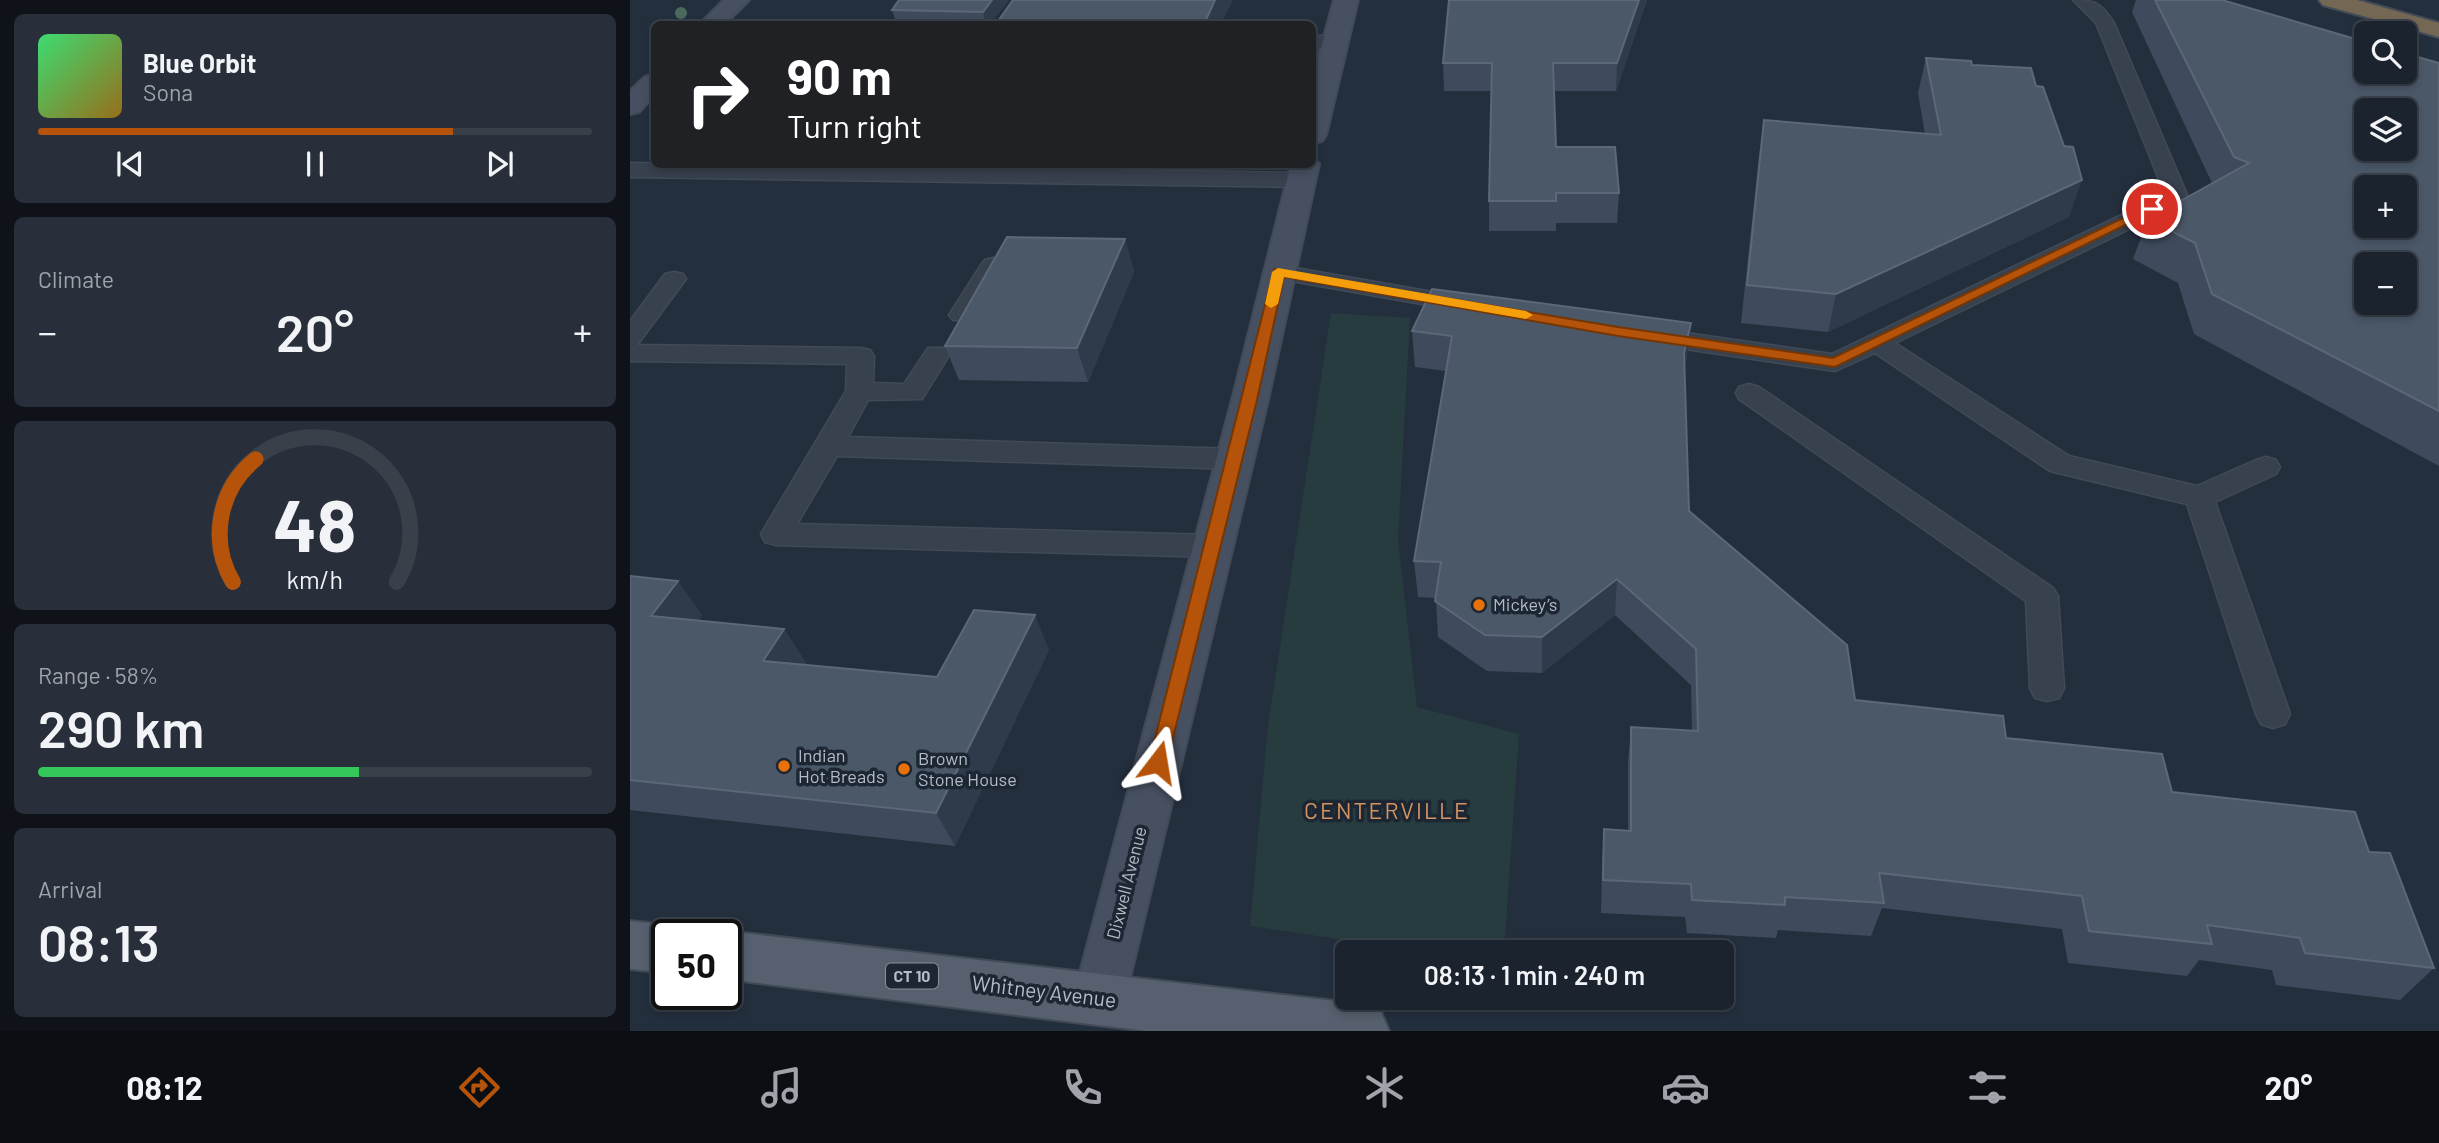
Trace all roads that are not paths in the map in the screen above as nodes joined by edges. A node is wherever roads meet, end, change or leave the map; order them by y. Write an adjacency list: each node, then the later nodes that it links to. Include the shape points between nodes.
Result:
1 (737, 0): 7 (main road)
2 (1346, 0): 9 (main road)
3 (2082, 0): 24 (lane, via 2105,23 2177,197)
4 (2331, 0): 8 (highway)
5 (2405, 0): 6 (highway)
6 (2439, 9)
7 (715, 21)
8 (2439, 30)
9 (1324, 42): 10 (main road)
10 (1319, 83): 12 (main road)
11 (651, 85): 13 (main road)
12 (1316, 105)
13 (630, 106)
14 (630, 170): 15 (lane)
15 (1208, 172): 16 (lane)
16 (1303, 172): 18 (main road, Dixwell Avenue)
17 (1004, 247): 21 (lane)
18 (1278, 272): 20 (lane); 30 (main road, Dixwell Avenue)
19 (674, 279): 23 (lane)
20 (1497, 310)
21 (962, 314)
22 (1629, 333): 24 (lane, via 1835,363)
23 (630, 339)
24 (1875, 342): 32 (lane, via 2060,464)
25 (630, 353): 27 (lane, via 861,356)
26 (937, 354): 27 (lane, via 912,393)
27 (859, 391): 29 (lane)
28 (1749, 393): 34 (lane, via 2042,596)
29 (829, 446): 30 (lane); 33 (lane, via 776,534)
30 (1236, 458): 33 (main road, Dixwell Avenue)
31 (2266, 467): 32 (lane)
32 (2199, 497): 35 (lane)
33 (1213, 546): 39 (main road, Dixwell Avenue)
34 (2046, 688)
35 (2273, 714)
36 (630, 945): 37 (main road)
37 (651, 947)
38 (742, 959): 39 (main road, Whitney Avenue / CT 10)
39 (1095, 1015): 40 (main road, Whitney Avenue)
40 (1362, 1031)

